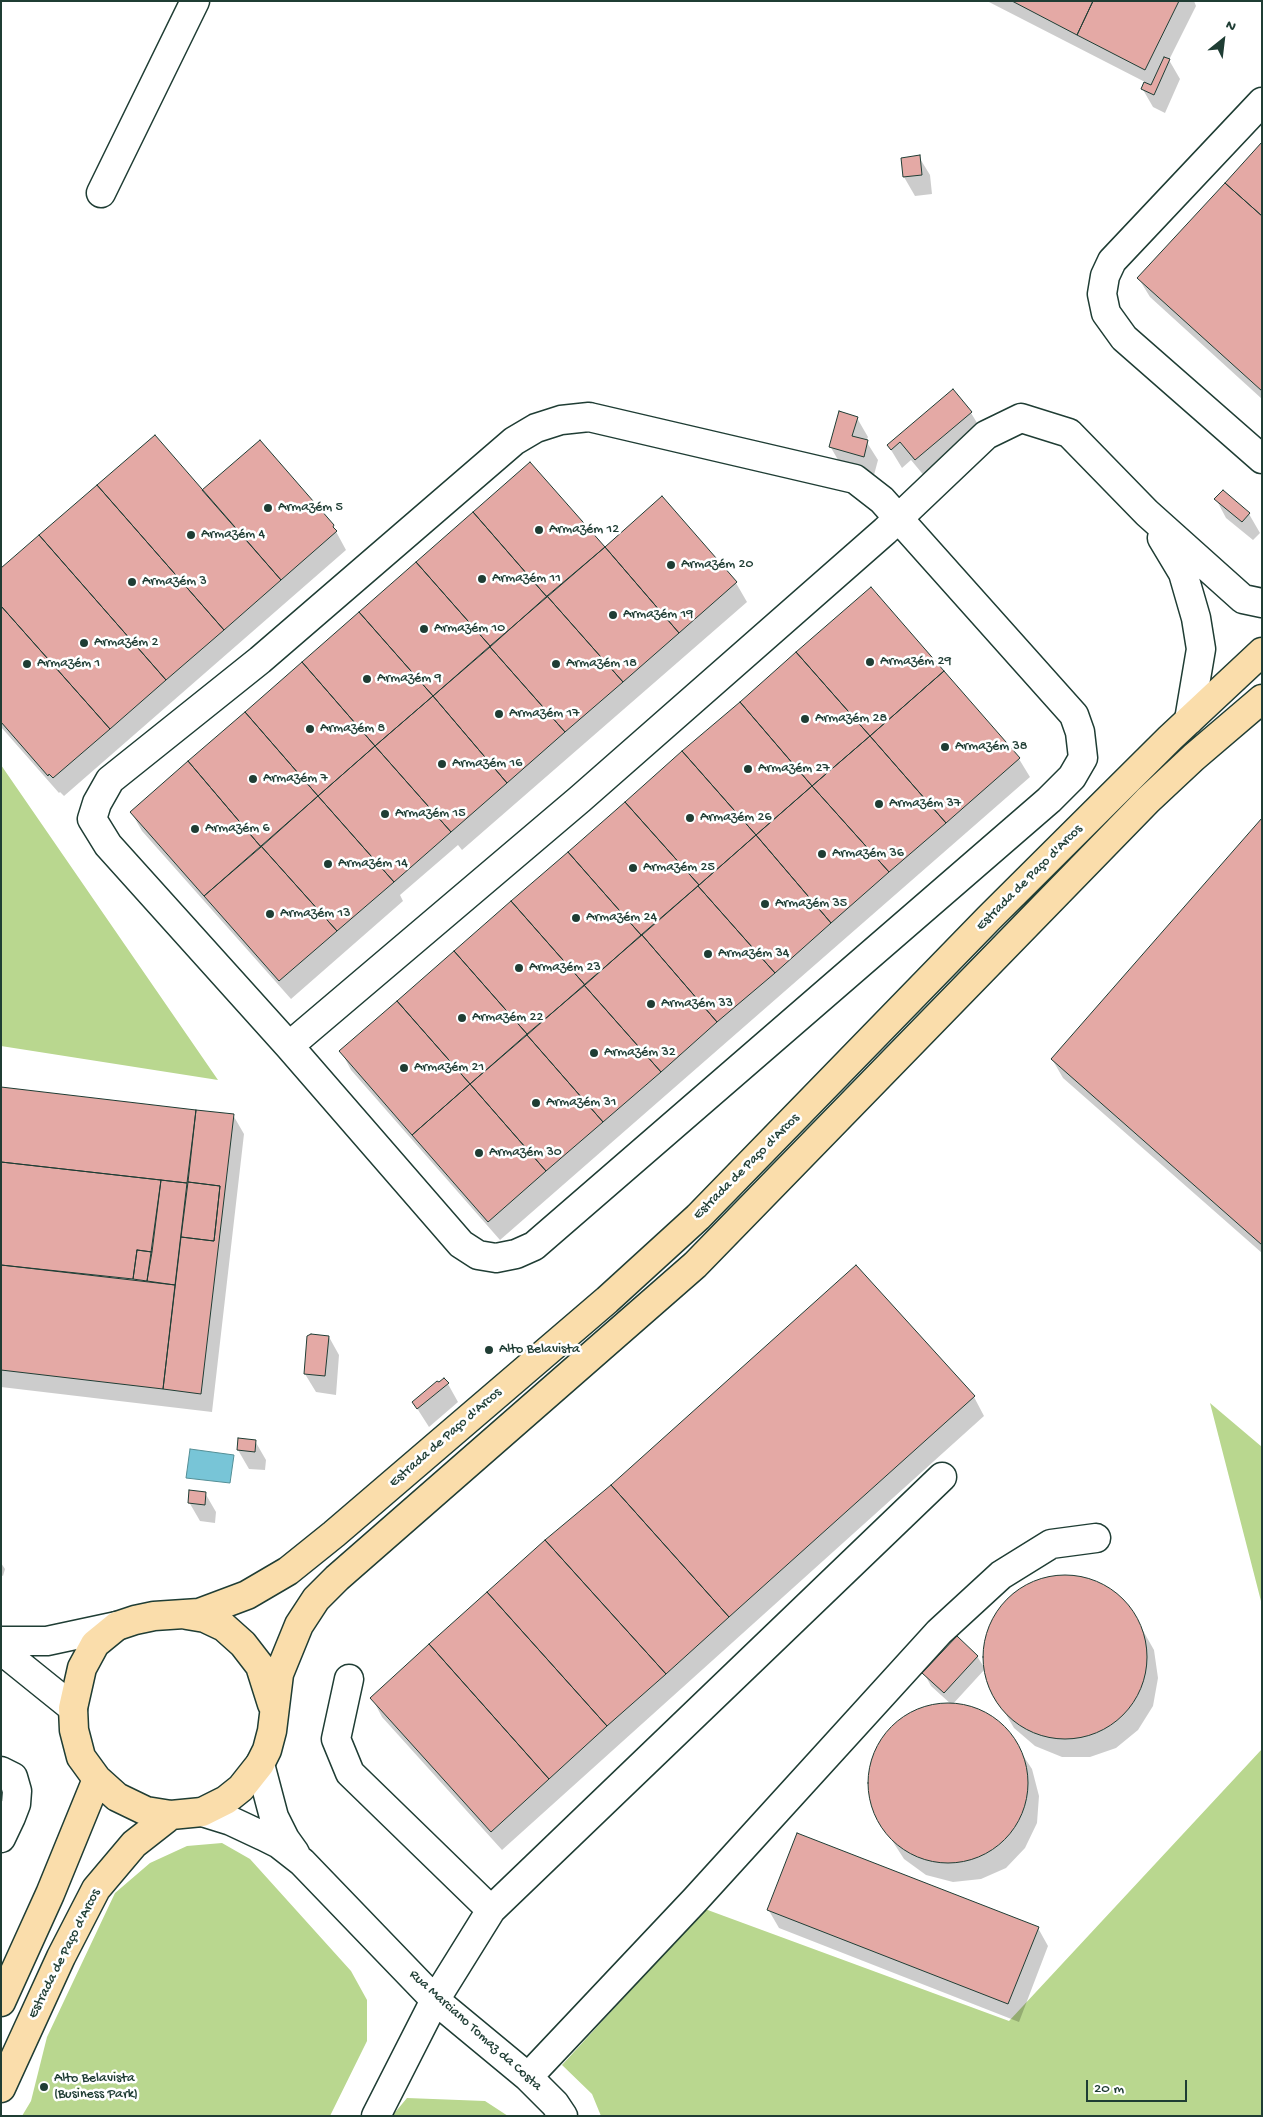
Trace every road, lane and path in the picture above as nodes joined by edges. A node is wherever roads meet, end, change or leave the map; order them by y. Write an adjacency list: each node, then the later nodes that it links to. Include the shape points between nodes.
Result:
1 (195, 1): 3 (street)
2 (1262, 102): 4 (street, via 1112,261 1102,294 1106,312 1124,338)
3 (101, 193)
4 (1262, 458)
5 (1147, 513): 6 (street, via 1069,433 1021,418 986,435); 7 (street, via 1243,599); 10 (street, via 1183,573 1196,618 1201,649)
6 (899, 518): 11 (street, via 580,799); 11 (street, via 854,479 590,417 561,420 536,428 514,441 260,660 110,780 92,819 108,844); 11 (street, via 1074,716 1080,732 1083,758 1072,777 1049,800 799,1018 534,1246 496,1258 478,1255 461,1244)
7 (1262, 603)
8 (1262, 652): 10 (main road, Estrada de Paço d'Arcos)
9 (1261, 700): 20 (main road, Estrada de Paço d'Arcos, via 1148,800 695,1265 316,1599 298,1625 288,1648)
10 (1190, 720): 14 (main road, Estrada de Paço d'Arcos, via 989,918 698,1217 607,1300 288,1571 222,1606)
11 (289, 1046)
12 (942, 1477): 28 (street)
13 (1096, 1538): 31 (street, via 1051,1544 1001,1575 946,1626)
14 (181, 1614): 15 (main road, Estrada de Paço d'Arcos, via 154,1616); 20 (main road, Estrada de Paço d'Arcos, via 205,1618 244,1644 260,1666)
15 (117, 1626): 16 (street, via 47,1641); 19 (main road, Estrada de Paço d'Arcos, via 96,1644 82,1668)
16 (1, 1641)
17 (1, 1650): 19 (street)
18 (349, 1679): 28 (street, via 336,1739 350,1773)
19 (73, 1708): 23 (main road, Estrada de Paço d'Arcos, via 74,1730 82,1757)
20 (273, 1708): 21 (main road, Estrada de Paço d'Arcos, via 272,1731)
21 (260, 1764): 24 (main road, Estrada de Paço d'Arcos, via 241,1788); 27 (street, Rua Marciano Tomaz da Costa, via 274,1817)
22 (1, 1771): 26 (street, via 13,1777 17,1791 16,1804)
23 (97, 1779): 25 (main road, Estrada de Paço d'Arcos, via 117,1797 146,1811); 30 (main road)
24 (202, 1812): 25 (main road, Estrada de Paço d'Arcos); 27 (street, Rua Marciano Tomaz da Costa, via 232,1821 263,1836)
25 (171, 1815): 32 (main road, Estrada de Paço d'Arcos, via 134,1844 96,1889)
26 (1, 1838)
27 (302, 1862): 29 (street, Rua Marciano Tomaz da Costa)
28 (491, 1910): 29 (street)
29 (435, 2000): 31 (street, Rua Marciano Tomaz da Costa); 33 (street)
30 (1, 2002)
31 (528, 2077): 34 (street, Rua Marciano Tomaz da Costa)
32 (1, 2088)
33 (376, 2116)
34 (563, 2116)

